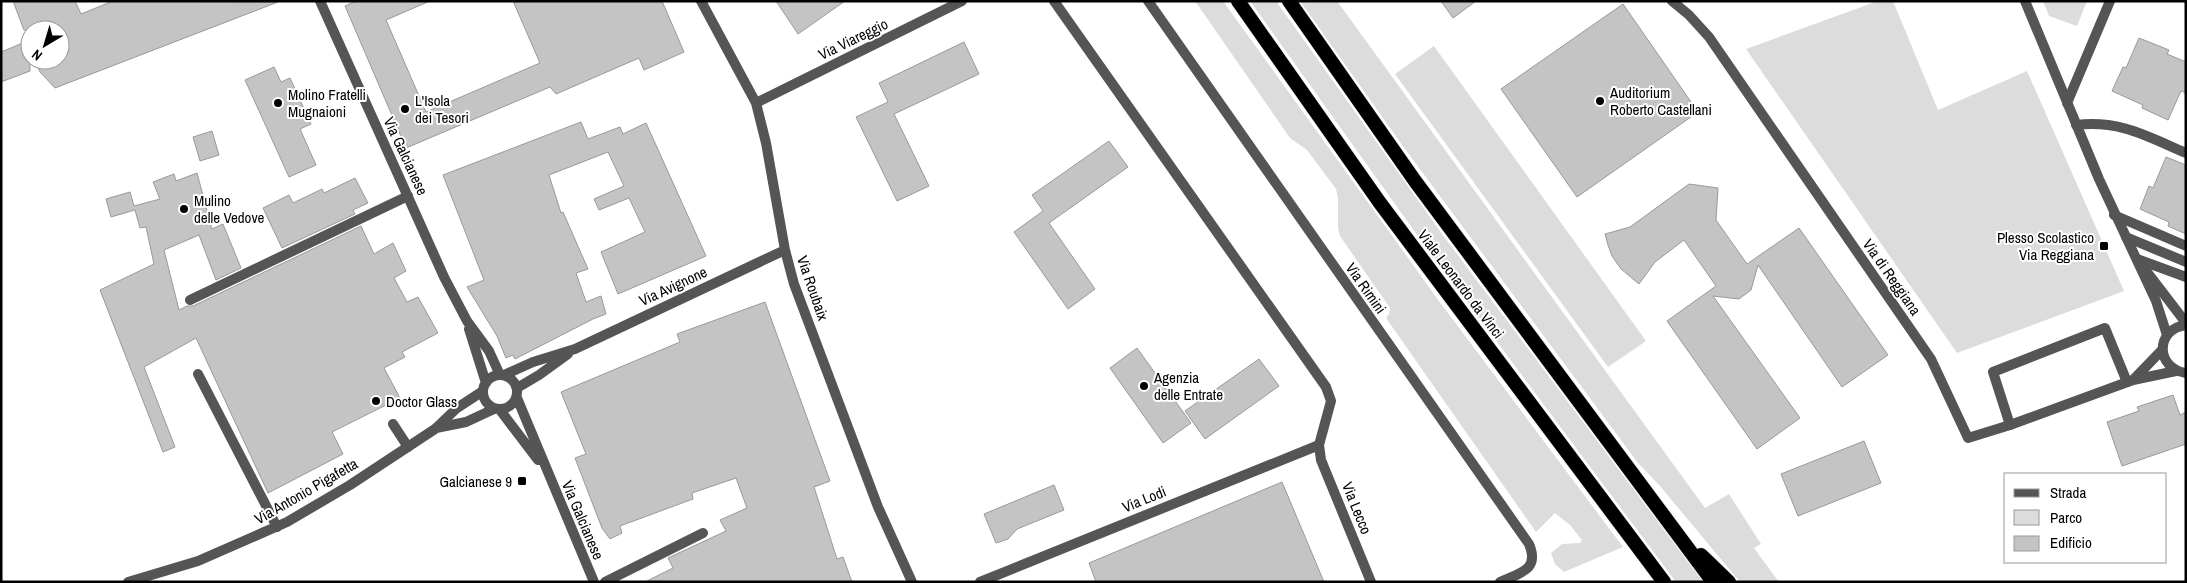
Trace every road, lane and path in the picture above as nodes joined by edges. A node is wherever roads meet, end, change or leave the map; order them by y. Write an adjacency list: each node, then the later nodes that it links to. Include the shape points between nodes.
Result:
1 (320, 1): 15 (street, Via Galcianese)
2 (701, 1): 12 (street, Via Roubaix)
3 (962, 1): 12 (street, Via Viareggio)
4 (1054, 1): 39 (street, via 1326,387 1331,401)
5 (1148, 1): 51 (street, Via Rimini, via 1529,544 1533,559 1530,566)
6 (1238, 1): 52 (highway, Viale Leonardo da Vinci, via 1380,203)
7 (1288, 1): 43 (highway, Viale Leonardo da Vinci, via 1416,181)
8 (1672, 1): 37 (street, Via di Reggiana, via 1708,38 1931,358 1968,438)
9 (2025, 1): 11 (street)
10 (2110, 1): 11 (street)
11 (2067, 102): 13 (street)
12 (756, 103): 19 (street, Via Roubaix)
13 (2076, 125): 14 (street, via 2096,122 2121,126); 16 (street)
14 (2186, 153)
15 (408, 196): 23 (street); 24 (street, Via Galcianese)
16 (2114, 214): 17 (street); 18 (street)
17 (2126, 237): 20 (street); 21 (street)
18 (2186, 246)
19 (784, 250): 27 (street, Via Avignone); 48 (street, Via Roubaix, via 878,507)
20 (2137, 258): 22 (street); 25 (street); 26 (street)
21 (2186, 262)
22 (2186, 277)
23 (190, 300)
24 (467, 321): 31 (street, Via Galcianese); 33 (street, Via Galcianese)
25 (2186, 324): 26 (street, via 2172,329)
26 (2167, 335): 28 (street)
27 (575, 349): 31 (street, Via Avignone); 34 (street, Via Avignone)
28 (2162, 350): 29 (street, via 2166,362); 32 (street, Via di Reggiana)
29 (2181, 372): 32 (street, Via di Reggiana)
30 (198, 374): 42 (street)
31 (502, 375): 33 (street, via 495,376); 34 (street, Via Galcianese, via 513,380)
32 (2130, 381): 37 (street, Via di Reggiana); 37 (street, via 2105,328 1993,372)
33 (484, 386): 35 (street, Via Galcianese, via 486,402); 38 (street, Via Antonio Pigafetta)
34 (517, 393): 35 (street, via 510,407); 41 (street, Via Galcianese)
35 (497, 409): 38 (street, Via Antonio Pigafetta, via 466,422); 41 (street, Via Galcianese)
36 (393, 424): 40 (street)
37 (2010, 426)
38 (435, 429): 40 (street, Via Antonio Pigafetta)
39 (1319, 445): 49 (street, Via Lodi); 50 (street, Via Lecco, via 1321,460)
40 (408, 446): 42 (street, Via Antonio Pigafetta)
41 (546, 471): 46 (street, Via Galcianese)
42 (277, 528): 45 (street, Via Antonio Pigafetta, via 198,561)
43 (1675, 530): 53 (highway, Viale Leonardo da Vinci); 54 (highway)
44 (703, 534): 47 (street)
45 (128, 582)
46 (594, 582)
47 (605, 582)
48 (912, 582)
49 (980, 582)
50 (1372, 582)
51 (1500, 582)
52 (1664, 582)
53 (1713, 582)
54 (1729, 582)

